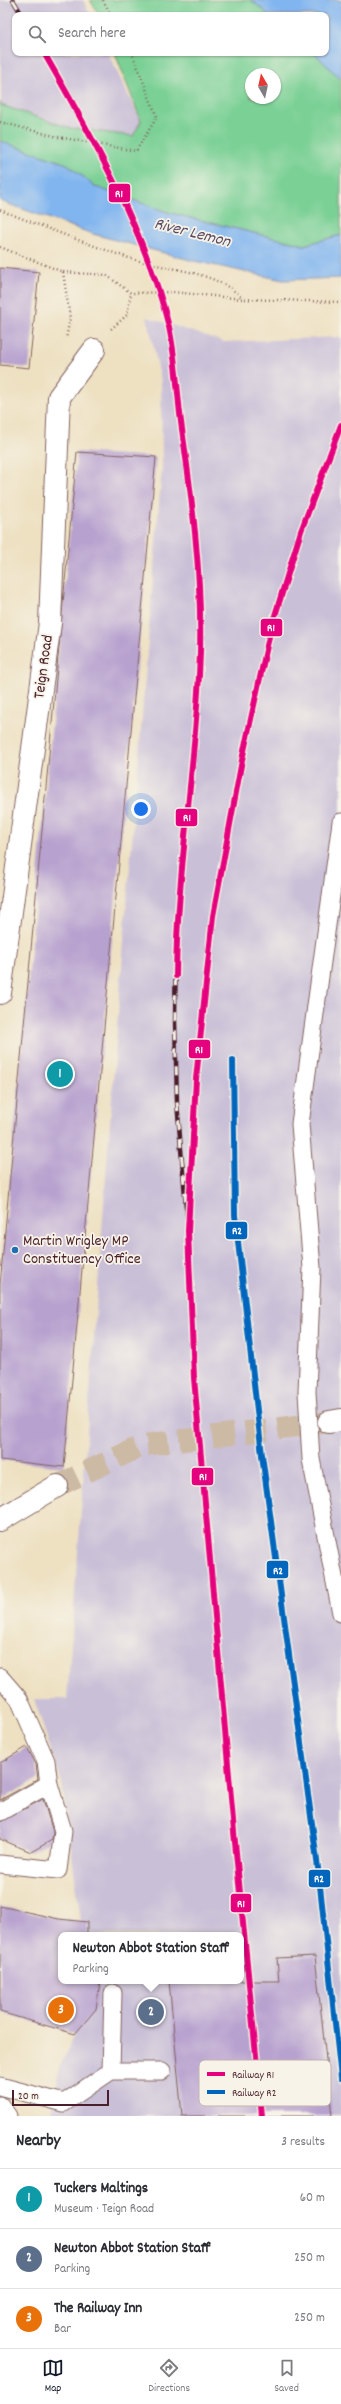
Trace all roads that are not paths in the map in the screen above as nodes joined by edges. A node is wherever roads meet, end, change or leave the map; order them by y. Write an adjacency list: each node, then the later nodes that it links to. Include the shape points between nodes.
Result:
1 (94, 350): 3 (street, Teign Road, via 59,397 50,623)
2 (341, 822): 6 (lane, via 300,1124 312,1268 307,1392 311,1459)
3 (0, 993)
4 (56, 1486): 5 (street)
5 (0, 1520)
6 (341, 1613)
7 (0, 1677): 8 (lane, via 19,1699 46,1761)
8 (49, 1784): 9 (lane); 10 (lane, via 63,1831 58,1870)
9 (0, 1812)
10 (0, 1864)
11 (113, 1993): 12 (lane)
12 (111, 2071): 13 (lane); 14 (lane, via 64,2103)
13 (162, 2071)
14 (0, 2086)
15 (0, 2105): 16 (lane)
16 (8, 2116)

